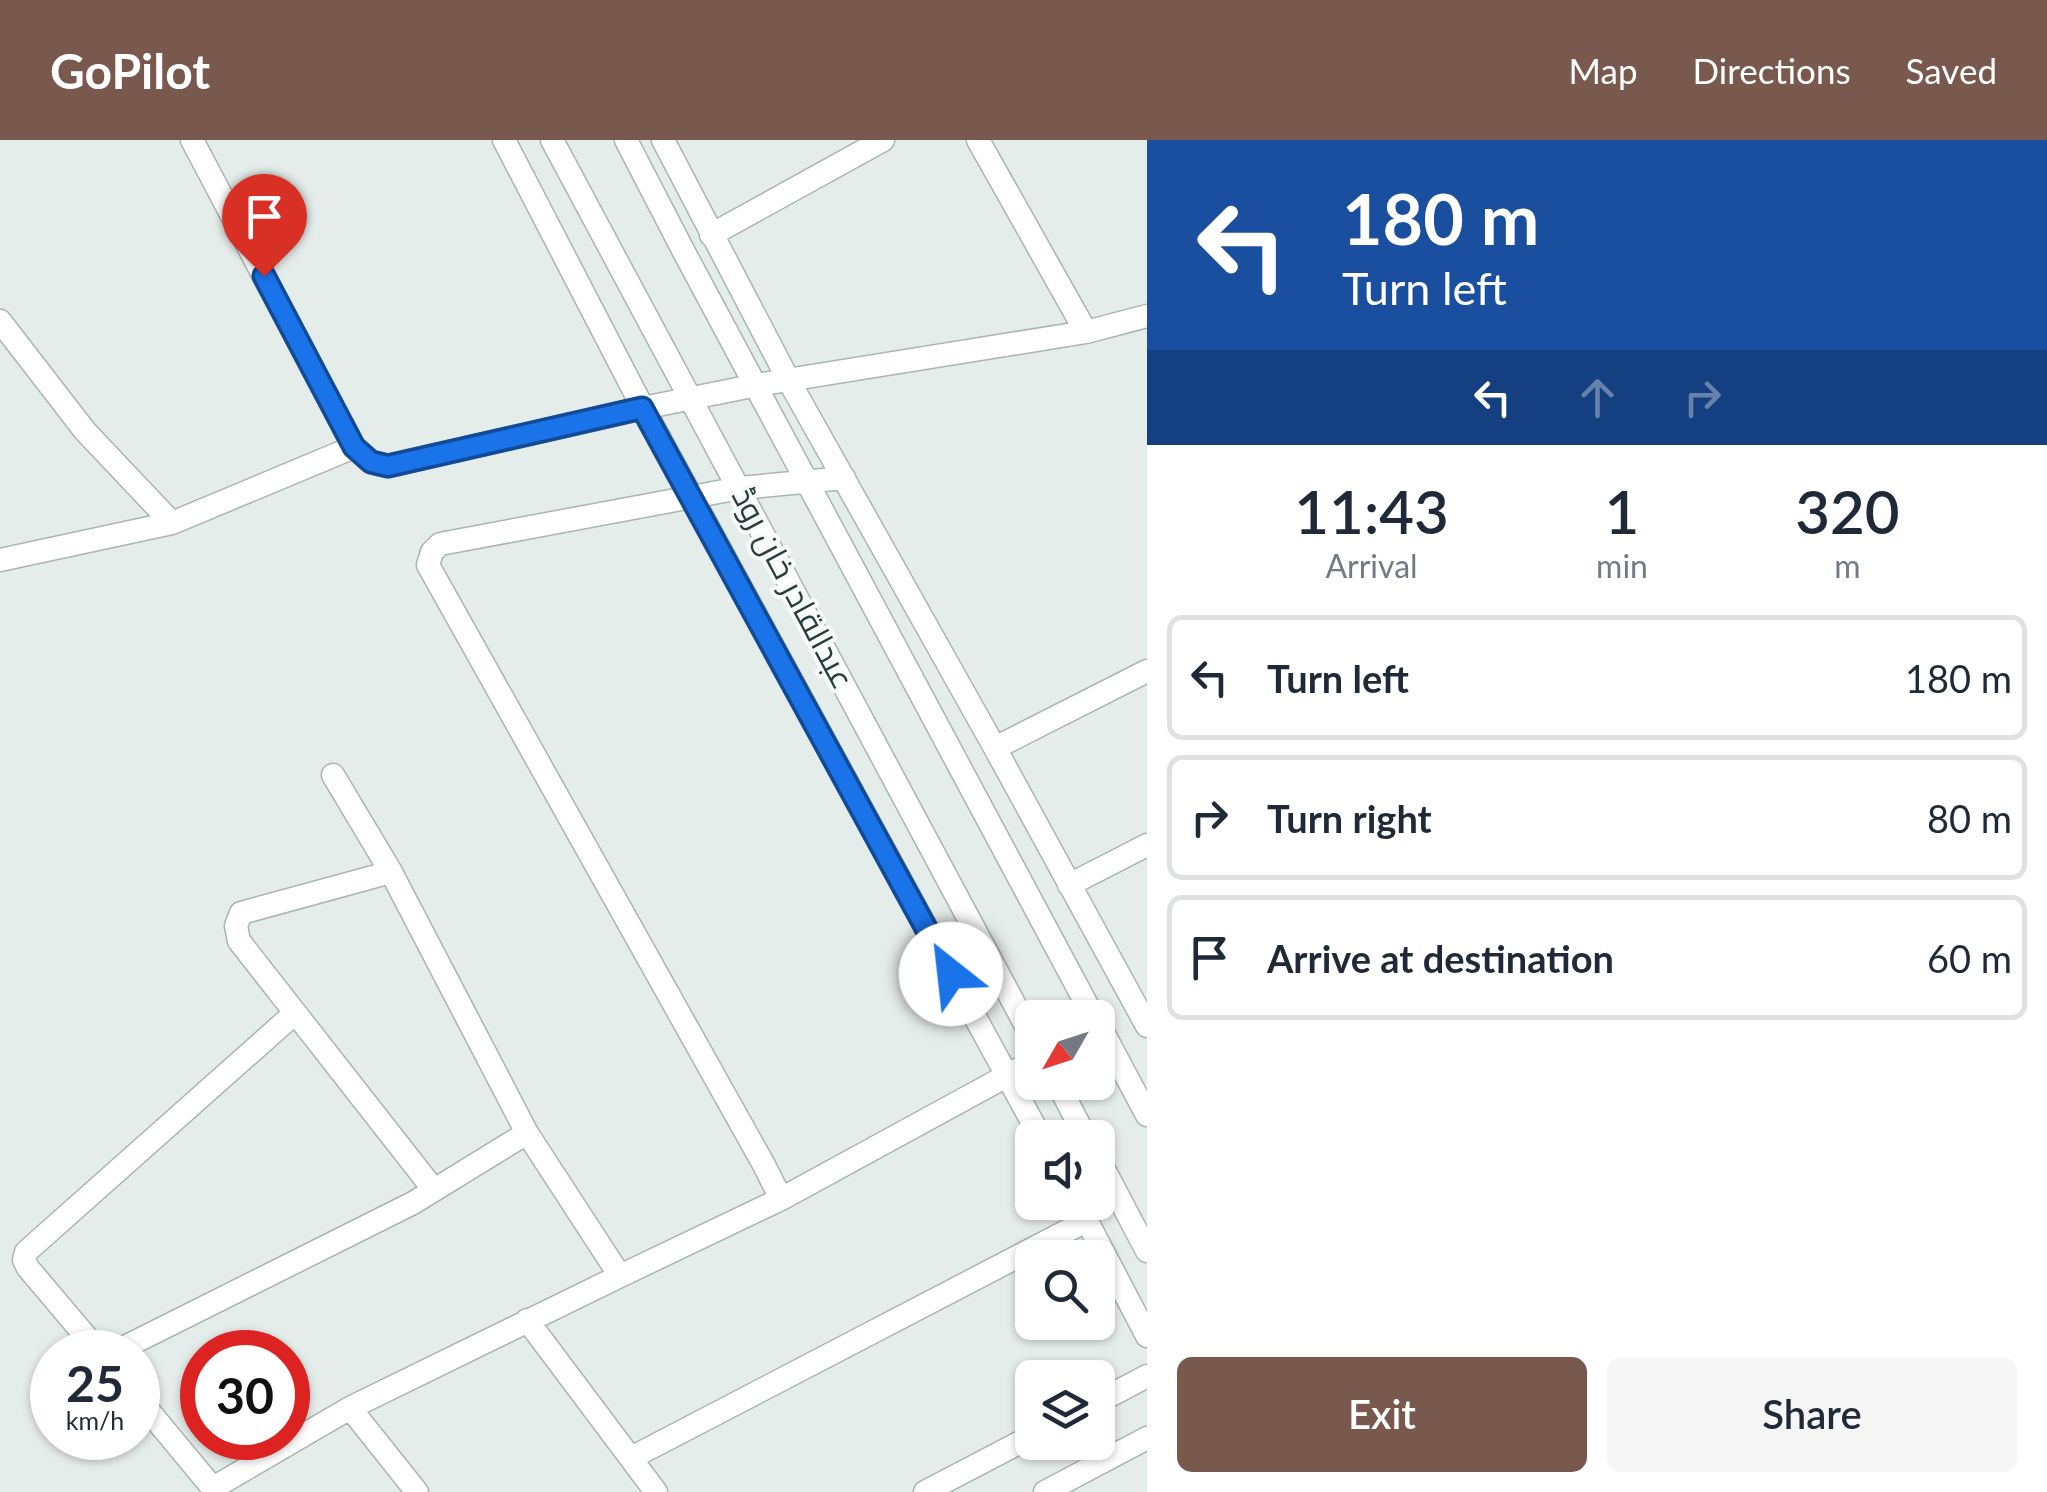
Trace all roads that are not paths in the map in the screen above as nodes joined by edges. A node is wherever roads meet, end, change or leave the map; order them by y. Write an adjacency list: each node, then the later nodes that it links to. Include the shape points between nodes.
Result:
1 (192, 140): 16 (street)
2 (504, 140): 15 (street)
3 (552, 140): 14 (street, عبدالقادر خان روڈ)
4 (626, 140): 13 (street, عبدالقادر خان روڈ)
5 (662, 140): 8 (street)
6 (884, 140): 8 (street)
7 (978, 140): 11 (street)
8 (711, 234): 12 (street)
9 (1147, 316): 11 (street)
10 (0, 320): 21 (street, via 85,431)
11 (1086, 332): 12 (street)
12 (790, 381): 13 (street); 17 (street)
13 (757, 385): 14 (street); 18 (street, عبدالقادر خان روڈ)
14 (691, 398): 15 (street); 19 (street, عبدالقادر خان روڈ)
15 (642, 408): 16 (street, via 388,466); 20 (street)
16 (354, 447): 21 (street)
17 (844, 478): 18 (street); 24 (street)
18 (808, 482): 19 (street); 29 (street, عبدالقادر خان روڈ)
19 (740, 488): 20 (street); 30 (street, عبدالقادر خان روڈ)
20 (692, 497): 36 (street); 42 (street, via 440,544 428,565)
21 (172, 523): 22 (street)
22 (0, 560)
23 (1147, 671): 24 (street)
24 (995, 748): 28 (street)
25 (333, 776): 27 (street)
26 (1147, 845): 28 (street)
27 (391, 872): 31 (street, via 241,913 239,941); 39 (street)
28 (1070, 885): 32 (street)
29 (1085, 1000)
30 (1015, 1005)
31 (295, 1013): 40 (street); 48 (street, via 26,1252 28,1268)
32 (1144, 1014): 33 (street)
33 (1115, 1020)
34 (1115, 1056): 37 (street, عبدالقادر خان روڈ)
35 (1015, 1072): 36 (street)
36 (1007, 1076): 38 (street); 42 (street)
37 (1147, 1114)
38 (1031, 1120)
39 (528, 1134): 40 (street); 46 (street)
40 (434, 1190): 49 (street)
41 (1115, 1190): 45 (street)
42 (781, 1199): 46 (street)
43 (1067, 1220): 57 (street)
44 (1086, 1220): 50 (street)
45 (1147, 1251)
46 (620, 1276): 47 (street)
47 (527, 1320): 53 (street); 57 (street)
48 (80, 1330)
49 (159, 1330)
50 (1147, 1336)
51 (1147, 1376): 52 (street)
52 (1115, 1393)
53 (350, 1408): 58 (street); 59 (street)
54 (160, 1425): 58 (street)
55 (1147, 1438): 62 (street)
56 (1015, 1445): 61 (street)
57 (631, 1458): 60 (street)
58 (214, 1490)
59 (417, 1492)
60 (656, 1492)
61 (924, 1492)
62 (1045, 1492)

